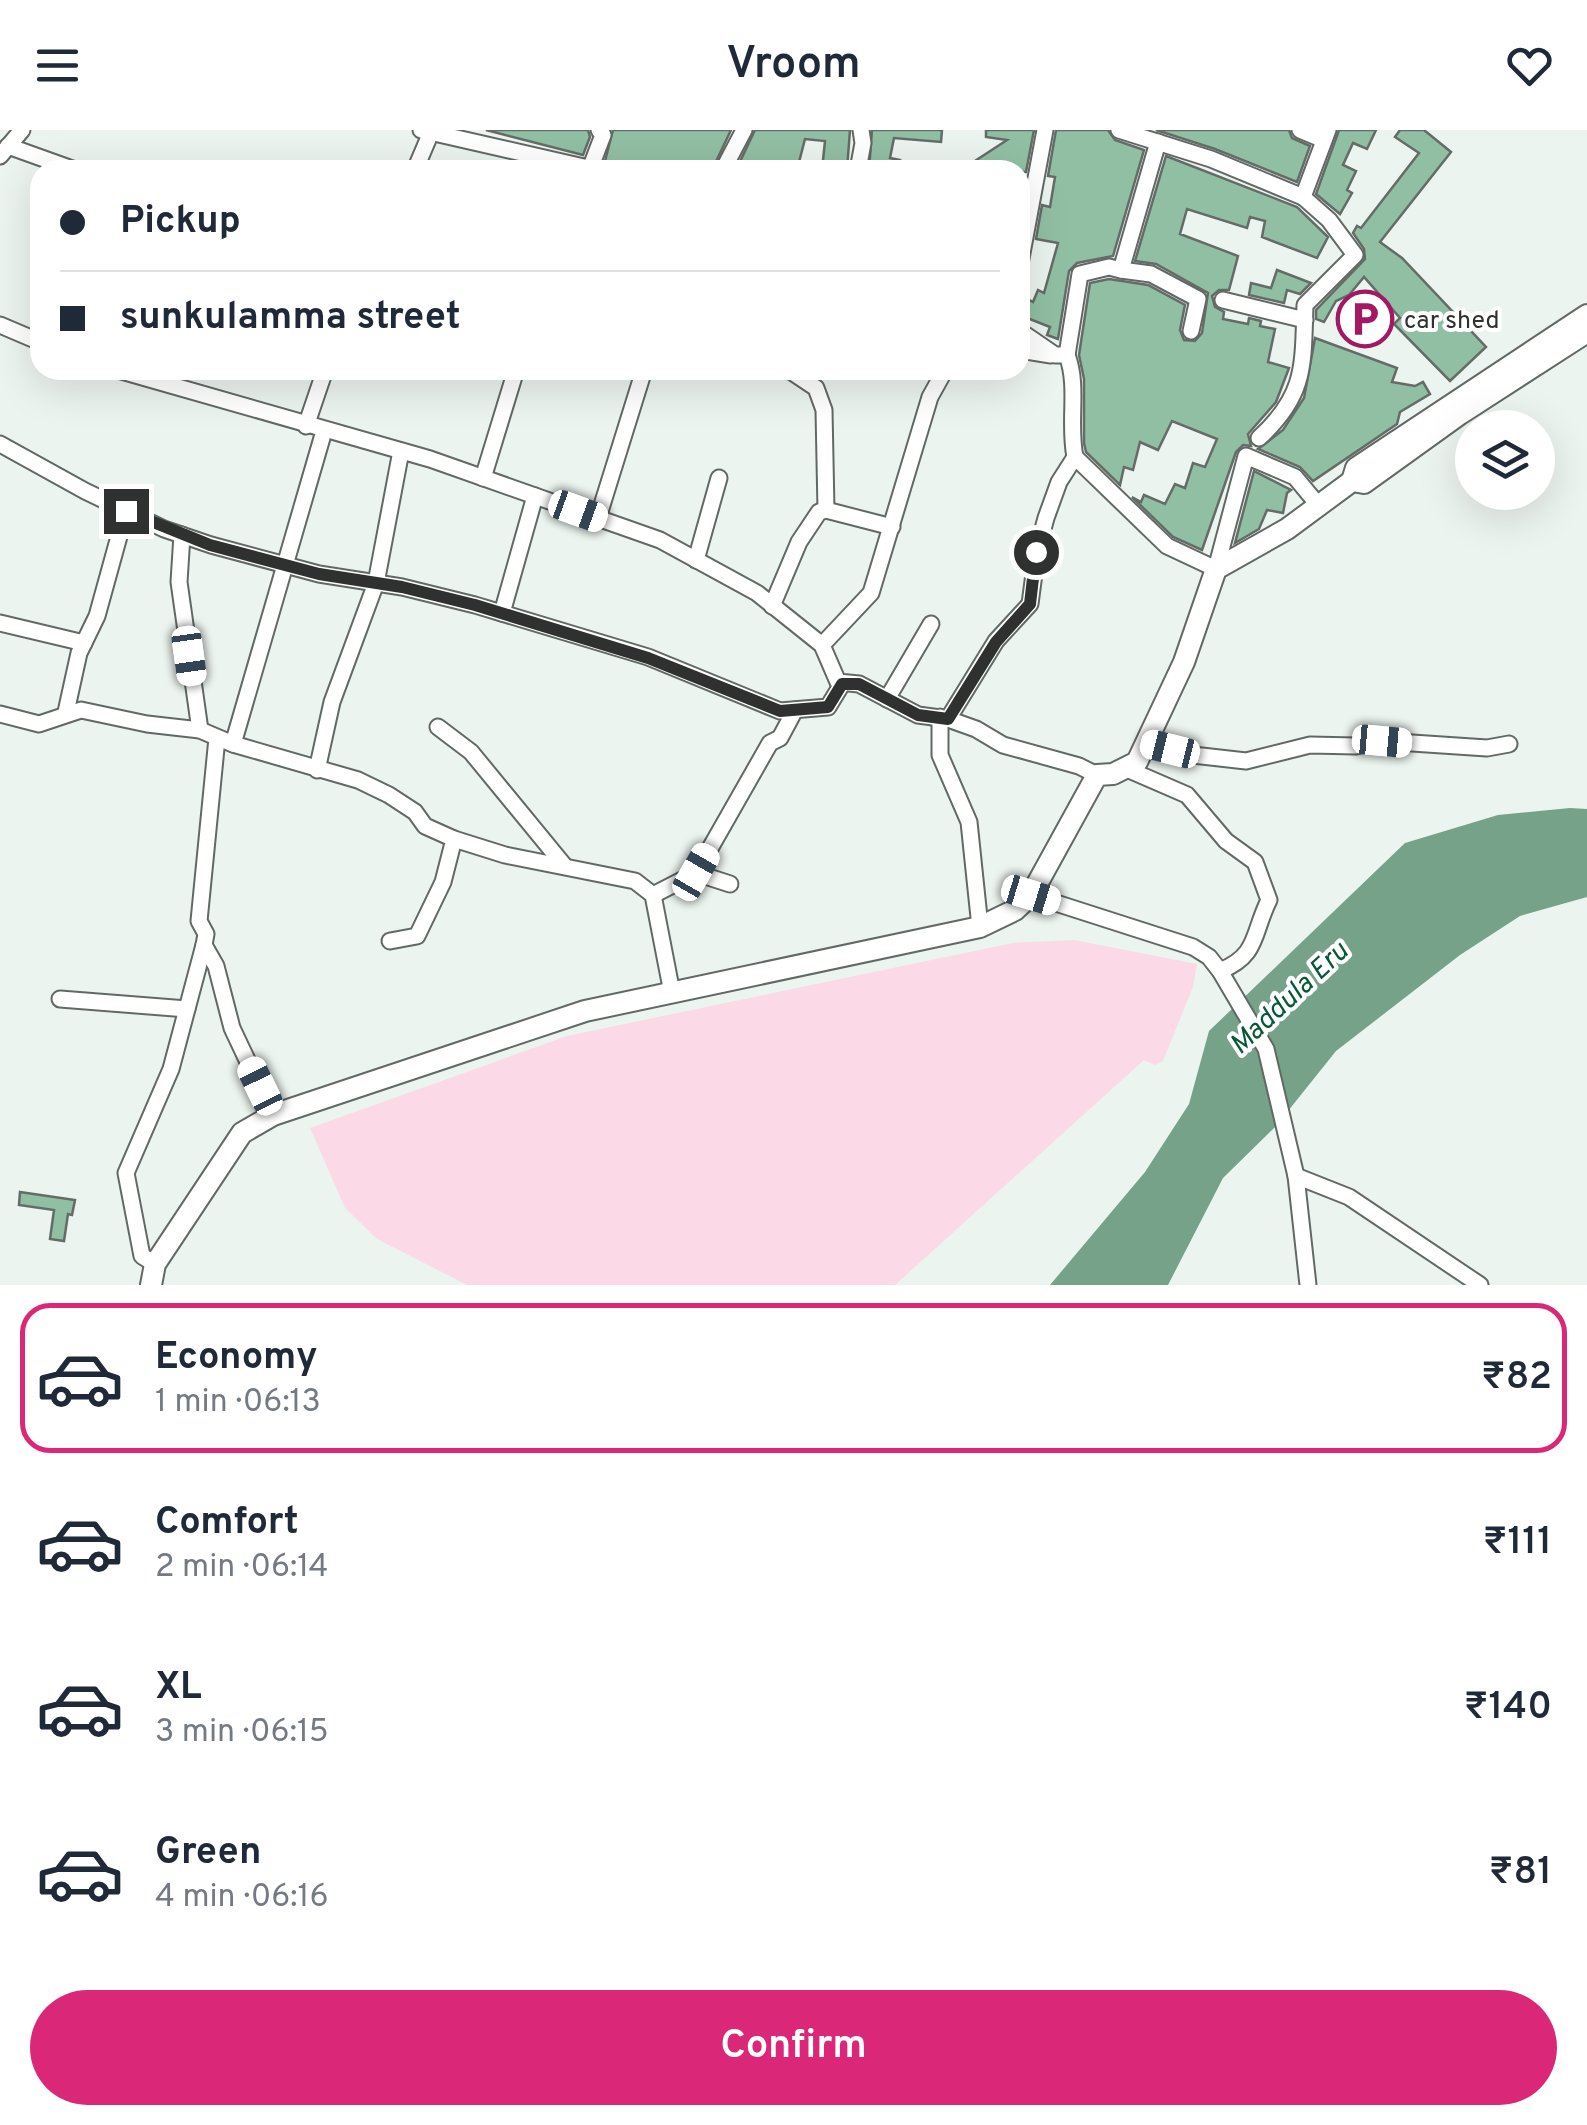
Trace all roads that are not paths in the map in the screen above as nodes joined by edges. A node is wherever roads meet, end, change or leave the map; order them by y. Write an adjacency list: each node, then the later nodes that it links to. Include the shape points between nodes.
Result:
1 (22, 130): 11 (street)
2 (599, 130): 15 (street, via 603,135)
3 (744, 130): 16 (street)
4 (861, 130): 17 (street)
5 (1045, 130): 19 (street)
6 (1119, 130): 10 (street)
7 (1300, 130): 9 (street)
8 (428, 131): 13 (street); 14 (street)
9 (1326, 135): 18 (street)
10 (1158, 142): 18 (street); 20 (street)
11 (4, 151): 12 (street)
12 (37, 160)
13 (418, 160)
14 (550, 160)
15 (592, 160)
16 (728, 160)
17 (860, 160)
18 (1302, 197): 23 (street, via 1355,255 1305,305)
19 (1030, 210)
20 (1121, 270): 25 (street, via 1151,274 1198,299); 30 (street, via 1080,274)
21 (1223, 300): 23 (street)
22 (1587, 315): 45 (main road, via 1356,468)
23 (1304, 320): 39 (street, via 1294,398)
24 (0, 325): 28 (street)
25 (1191, 331)
26 (1587, 332): 45 (main road, via 1364,482)
27 (1030, 337): 30 (street)
28 (30, 338)
29 (1030, 351): 30 (street)
30 (1061, 355): 42 (street, via 1075,376 1069,428)
31 (152, 380): 37 (street)
32 (322, 380): 37 (street)
33 (510, 380): 43 (street)
34 (641, 380): 50 (street)
35 (804, 380): 48 (street, via 816,388 824,410)
36 (939, 380): 51 (street)
37 (306, 426): 38 (street)
38 (324, 431): 41 (street); 54 (street)
39 (1259, 438)
40 (0, 444): 49 (street)
41 (400, 452): 43 (street); 56 (street)
42 (1075, 457): 55 (street, via 1167,546); 68 (street, via 1046,518 1030,604)
43 (483, 478): 46 (street)
44 (719, 478): 53 (street)
45 (1352, 481): 47 (main road)
46 (535, 496): 50 (street); 58 (street)
47 (1319, 506): 55 (main road); 55 (street, via 1296,477 1246,456)
48 (826, 510): 51 (street); 57 (street, via 799,542)
49 (126, 511): 52 (street); 61 (street)
50 (598, 518): 53 (street)
51 (892, 527): 62 (street, via 871,593)
52 (182, 535): 54 (street); 70 (street, via 179,582)
53 (696, 560): 57 (street)
54 (288, 565): 56 (street); 71 (street)
55 (1216, 570): 72 (main road)
56 (376, 583): 58 (street); 74 (street, via 332,702)
57 (772, 606): 62 (street)
58 (502, 613): 65 (street, via 648,658 780,711)
59 (0, 623): 61 (street)
60 (932, 624): 64 (street)
61 (84, 643): 66 (street)
62 (822, 645): 63 (street)
63 (842, 684): 64 (street, via 859,684); 65 (street, via 828,707)
64 (888, 699): 68 (street, via 918,715)
65 (796, 710): 79 (street)
66 (66, 712): 67 (street, via 39,724); 70 (street)
67 (0, 714)
68 (944, 718): 76 (street); 83 (street, via 940,754 969,822)
69 (438, 727): 78 (street, via 472,752)
70 (200, 730): 71 (street)
71 (225, 741): 74 (street); 85 (street, via 199,921)
72 (1146, 743): 73 (street, via 1246,761 1310,746 1382,741); 75 (main road)
73 (1509, 744)
74 (318, 770): 77 (street, via 389,794 426,826)
75 (1126, 770): 76 (main road); 86 (street, via 1187,794 1226,841 1255,862 1269,900 1253,948)
76 (1097, 775): 82 (main road)
77 (454, 839): 78 (street); 84 (street, via 418,936)
78 (563, 864): 81 (street, via 635,881)
79 (696, 872): 80 (street); 81 (street)
80 (730, 884)
81 (653, 895): 87 (street)
82 (1031, 895): 83 (main road); 86 (street, via 1193,946)
83 (980, 927): 87 (main road)
84 (390, 941)
85 (204, 945): 89 (street); 90 (street, via 232,1028)
86 (1220, 971): 91 (street, via 1266,1049)
87 (672, 992): 90 (main road, via 584,1011)
88 (60, 999): 89 (street)
89 (188, 1009): 92 (street, via 126,1173 142,1256)
90 (273, 1115): 92 (main road, via 242,1133)
91 (1296, 1176): 93 (street); 94 (street, via 1349,1196)
92 (153, 1274)
93 (1308, 1285)
94 (1480, 1285)

